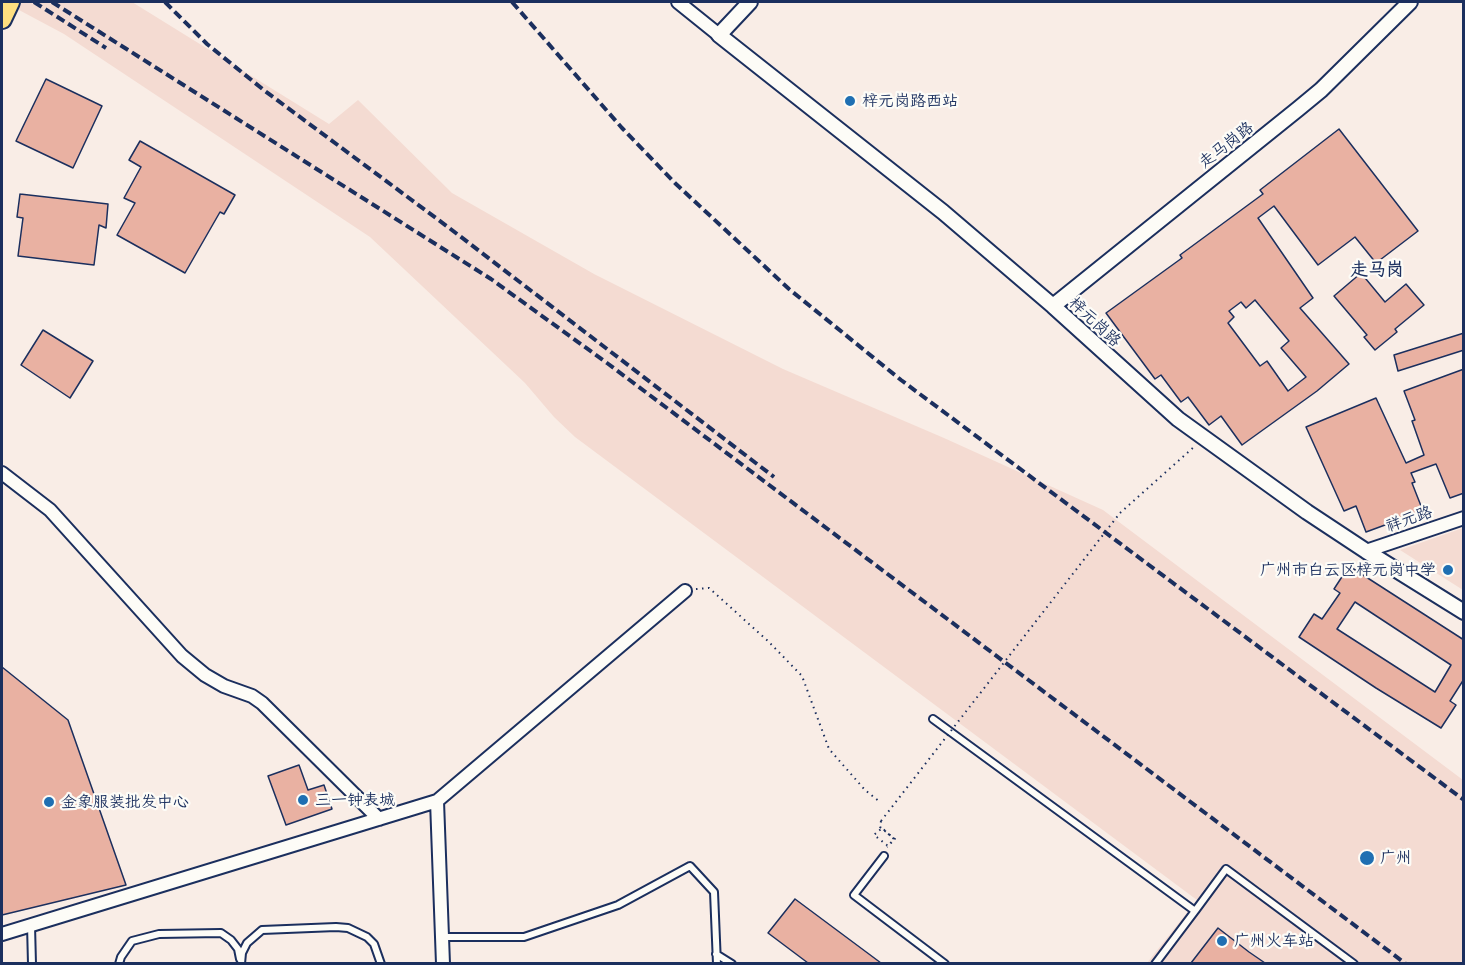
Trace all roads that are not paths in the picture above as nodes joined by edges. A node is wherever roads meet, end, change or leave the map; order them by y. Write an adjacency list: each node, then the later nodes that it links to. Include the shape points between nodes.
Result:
1 (678, 2): 4 (street)
2 (750, 2): 4 (street)
3 (1410, 2): 5 (street, 走马岗路, via 1298,110)
4 (719, 35): 5 (street, 梓元岗路, via 943,212)
5 (1053, 306): 8 (street, 梓元岗路, via 1158,403)
6 (2, 473): 13 (street, via 50,510 182,656 205,675 262,703)
7 (1464, 518): 8 (street, 祥元路)
8 (1366, 551): 10 (street, 梓元岗路)
9 (684, 591): 12 (street)
10 (1464, 612)
11 (933, 719): 15 (lane)
12 (437, 801): 13 (street); 18 (street)
13 (379, 819): 16 (street)
14 (884, 856): 27 (lane, via 854,895)
15 (1195, 911): 28 (lane); 29 (lane, via 1226,868)
16 (31, 925): 17 (street); 20 (lane)
17 (2, 934)
18 (442, 937): 19 (lane, via 524,937 618,905 690,866 714,892); 24 (street)
19 (716, 954): 25 (lane); 26 (lane)
20 (32, 963)
21 (120, 963): 22 (lane, via 127,946 140,938 221,933 238,949)
22 (241, 963): 23 (lane, via 247,944 262,930 336,927 367,937)
23 (381, 963)
24 (443, 963)
25 (717, 963)
26 (732, 963)
27 (945, 963)
28 (1155, 963)
29 (1354, 963)

